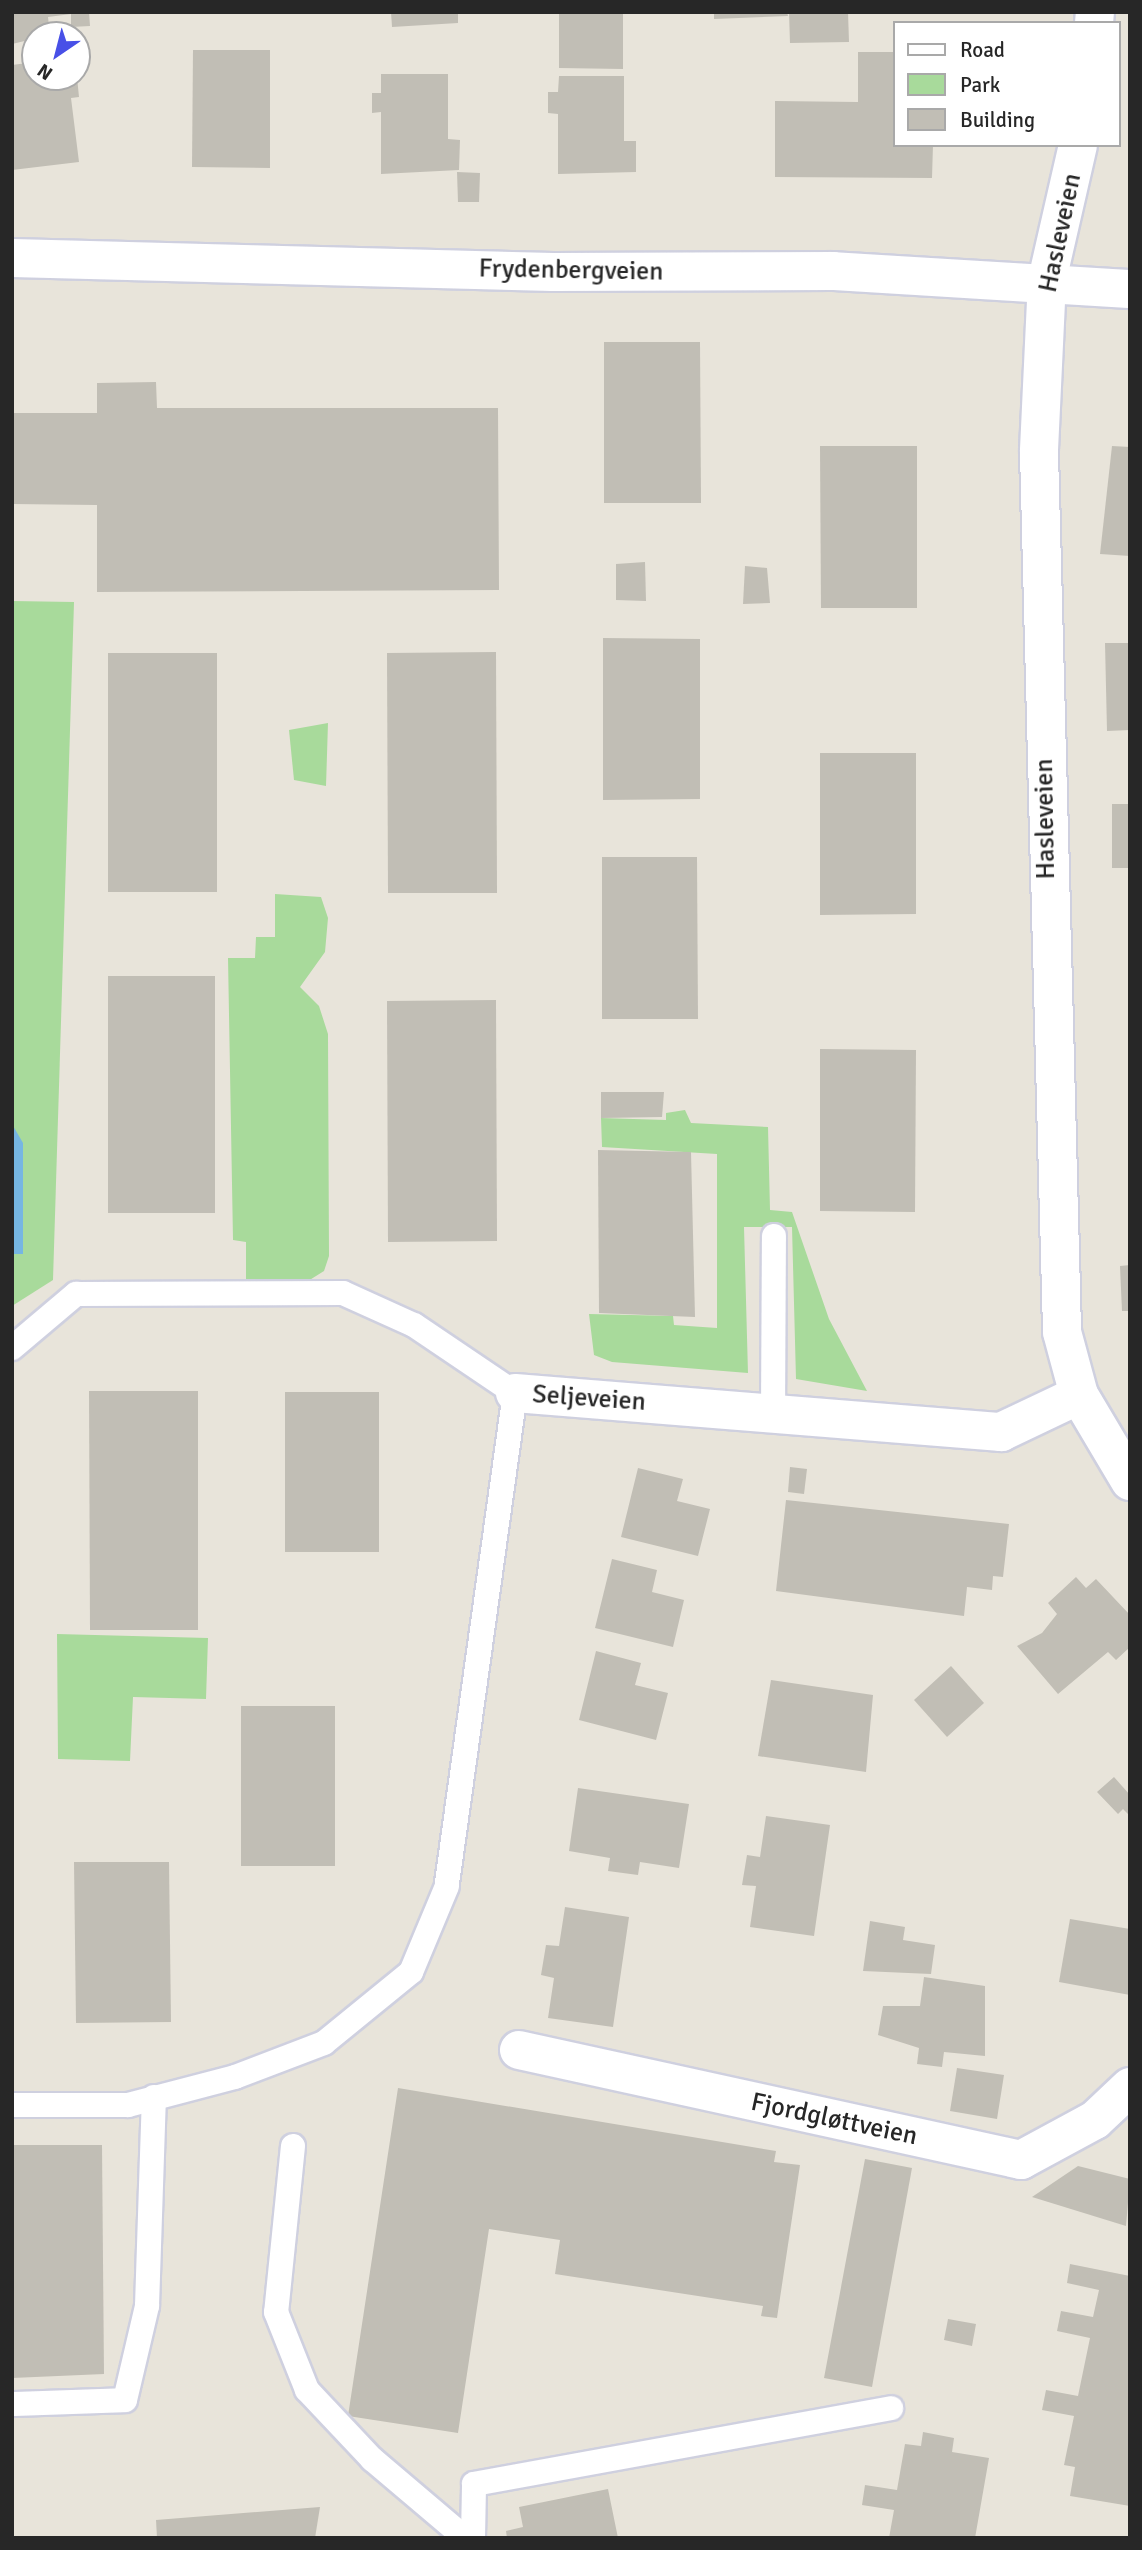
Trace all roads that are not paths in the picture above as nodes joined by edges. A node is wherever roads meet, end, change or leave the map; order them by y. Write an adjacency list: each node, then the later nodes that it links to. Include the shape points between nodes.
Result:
1 (1079, 147): 3 (street, Hasleveien)
2 (12, 258): 3 (street, Frydenbergveien)
3 (1047, 280): 4 (street, Frydenbergveien); 8 (street, Hasleveien, via 1039,452 1050,972 1062,1332)
4 (1130, 289)
5 (774, 1236): 9 (lane)
6 (12, 1349): 7 (lane, Seljeveien, via 76,1294 343,1293 414,1325)
7 (515, 1393): 9 (street, Seljeveien); 13 (lane, via 447,1886 411,1972 324,2043 235,2077)
8 (1079, 1395): 9 (street, Seljeveien, via 1001,1432); 10 (street, Hasleveien)
9 (773, 1415)
10 (1130, 1481)
11 (519, 2050): 12 (street, Fjordgløttveien, via 1021,2160 1095,2120)
12 (1130, 2087)
13 (154, 2097): 14 (lane, via 128,2105); 16 (lane, via 148,2306 125,2400)
14 (12, 2105)
15 (293, 2147): 18 (lane, via 276,2312 307,2390 372,2459)
16 (12, 2403)
17 (891, 2408): 19 (lane, via 474,2484)
18 (465, 2538)
19 (473, 2538)

